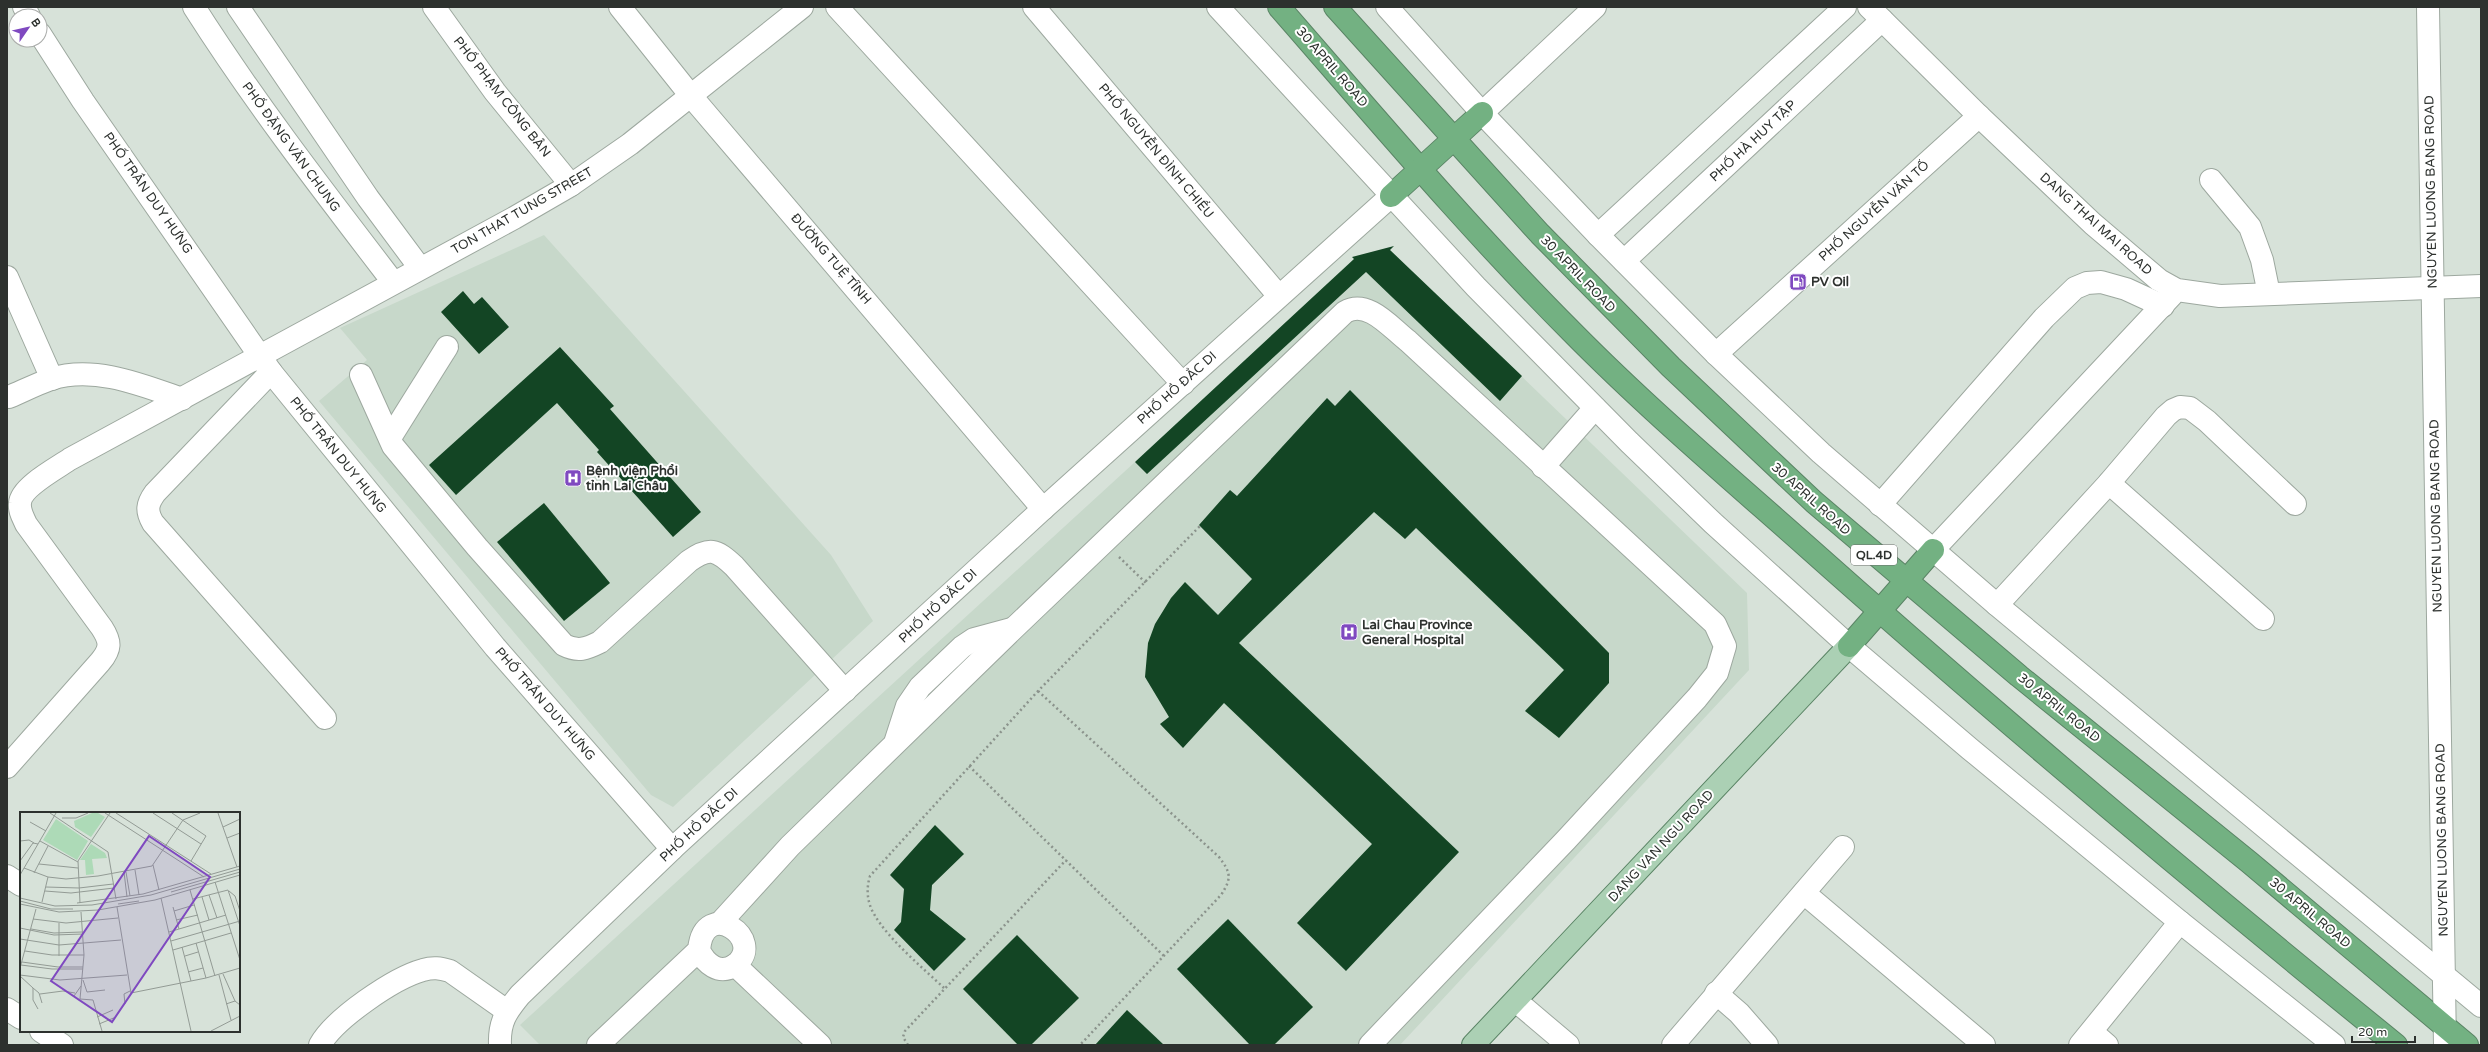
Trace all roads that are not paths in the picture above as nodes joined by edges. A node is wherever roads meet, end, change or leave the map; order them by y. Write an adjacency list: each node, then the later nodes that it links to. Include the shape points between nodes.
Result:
1 (194, 7): 29 (street, PHỐ ĐẶNG VĂN CHUNG, via 289,147)
2 (238, 7): 27 (street, via 368,198)
3 (434, 7): 23 (street, PHỐ PHẠM CÔNG BÂN, via 495,92)
4 (620, 7): 17 (street, ĐƯỜNG TUỆ TĨNH)
5 (802, 7): 17 (street, TON THAT TUNG STREET)
6 (837, 7): 42 (street)
7 (1034, 7): 34 (street, PHỐ NGUYỄN ĐÌNH CHIỂU)
8 (1218, 7): 24 (street)
9 (1279, 7): 21 (highway, 30 APRIL ROAD / QL.4D)
10 (1335, 7): 20 (highway, 30 APRIL ROAD / QL.4D)
11 (1387, 7): 18 (street)
12 (1595, 7): 18 (street)
13 (1845, 7): 25 (street)
14 (2428, 7): 31 (street, NGUYEN LUONG BANG ROAD)
15 (1875, 14): 19 (street, DANG THAI MAI ROAD); 26 (street, PHỐ HÀ HUY TẬP)
16 (48, 46): 38 (street, PHỐ TRẦN DUY HƯNG)
17 (691, 96): 23 (street, TON THAT TUNG STREET, via 630,144); 51 (street, ĐƯỜNG TUỆ TĨNH)
18 (1482, 113): 20 (highway); 25 (street)
19 (1979, 116): 32 (street, DANG THAI MAI ROAD, via 2130,256 2159,280); 37 (street, PHỐ NGUYỄN VĂN TỐ)
20 (1453, 140): 21 (highway); 53 (highway, 30 APRIL ROAD / QL.4D, via 1540,234 1671,367 1809,498)
21 (1421, 169): 24 (highway); 55 (highway, 30 APRIL ROAD / QL.4D, via 1502,260 1640,398)
22 (2211, 180): 33 (street, via 2250,227 2262,260)
23 (571, 185): 27 (street, TON THAT TUNG STREET)
24 (1391, 196): 34 (street, PHỐ HỒ ĐẮC DI); 45 (street)
25 (1598, 235): 26 (street)
26 (1624, 261): 37 (street)
27 (420, 268): 29 (street, TON THAT TUNG STREET)
28 (7, 277): 41 (street)
29 (393, 282): 38 (street, TON THAT TUNG STREET)
30 (2481, 286): 31 (street, DANG THAI MAI ROAD)
31 (2432, 289): 33 (street, DANG THAI MAI ROAD); 70 (street, NGUYEN LUONG BANG ROAD)
32 (2177, 290): 33 (street, DANG THAI MAI ROAD, via 2220,296); 35 (street)
33 (2269, 294)
34 (1278, 295): 42 (street, PHỐ HỒ ĐẮC DI)
35 (2163, 306): 50 (street, via 2126,289 2101,282 2087,283 2076,288 2044,318); 52 (street)
36 (447, 347): 46 (street)
37 (1716, 354): 50 (street, via 1815,448)
38 (259, 355): 39 (street, PHỐ TRẦN DUY HƯNG); 44 (street, TON THAT TUNG STREET)
39 (271, 372): 59 (street, via 155,492 150,500 148,515); 62 (street, PHỐ TRẦN DUY HƯNG, via 495,647)
40 (361, 375): 46 (street)
41 (52, 379): 43 (street); 44 (street, via 76,375 99,376 124,380)
42 (1183, 384): 51 (street, PHỐ HỒ ĐẮC DI)
43 (9, 397)
44 (182, 399): 60 (street, TON THAT TUNG STREET, via 70,459 33,485 20,501 20,511 26,524 102,628 110,644 108,652 100,662)
45 (1595, 408): 47 (street); 57 (street, via 1713,523)
46 (390, 438): 58 (street, via 393,446 477,547 564,645 574,650 585,649 600,642 689,562 701,553 712,551 723,555 734,566)
47 (1543, 467): 67 (street, via 1408,341 1376,315 1363,308 1354,307 1345,312 1103,541 895,743 790,846); 84 (street, via 1715,624 1725,646 1722,660 1717,673 1686,709 1566,840)
48 (2109, 483): 49 (street, via 2166,416 2180,407 2190,408); 54 (street); 56 (street)
49 (2295, 504)
50 (1880, 505): 52 (street)
51 (1043, 509): 58 (street, PHỐ HỒ ĐẮC DI)
52 (1934, 550): 53 (highway); 54 (street)
53 (1906, 582): 55 (highway); 78 (highway, 30 APRIL ROAD / QL.4D)
54 (1997, 605): 70 (street)
55 (1880, 612): 57 (highway); 91 (highway, 30 APRIL ROAD / QL.4D, via 2080,784)
56 (2263, 619)
57 (1849, 646): 66 (street); 72 (main road, DANG VAN NGU ROAD)
58 (845, 691): 62 (street, PHỐ HỒ ĐẮC DI)
59 (325, 718)
60 (7, 767)
61 (1843, 846): 65 (street)
62 (672, 849): 76 (street, PHỐ HỒ ĐẮC DI, via 520,995)
63 (7, 876): 64 (street)
64 (20, 884)
65 (1804, 893): 71 (street); 89 (street)
66 (2180, 922): 79 (street); 90 (street)
67 (720, 923): 68 (street, via 708,928 700,937); 69 (street, via 731,926 740,934 744,945 742,956)
68 (699, 950): 69 (street, via 704,960 712,967 724,969); 83 (street)
69 (735, 965): 80 (street)
70 (2444, 973): 73 (street); 78 (street, NGUYEN LUONG BANG ROAD)
71 (1716, 993): 87 (street); 88 (street, via 1739,1013)
72 (1516, 1001): 85 (main road, DANG VAN NGU ROAD); 86 (street)
73 (2481, 1006)
74 (7, 1009): 75 (street)
75 (20, 1017)
76 (502, 1028): 82 (street, via 450,971 430,968 408,976 372,997 345,1016)
77 (42, 1032): 81 (street)
78 (2445, 1035): 92 (highway, 30 APRIL ROAD / QL.4D)
79 (2093, 1041)
80 (814, 1042)
81 (62, 1045)
82 (320, 1045)
83 (598, 1045)
84 (1370, 1045)
85 (1473, 1045)
86 (1568, 1045)
87 (1673, 1045)
88 (1767, 1045)
89 (1984, 1045)
90 (2334, 1045)
91 (2396, 1045)
92 (2467, 1045)

